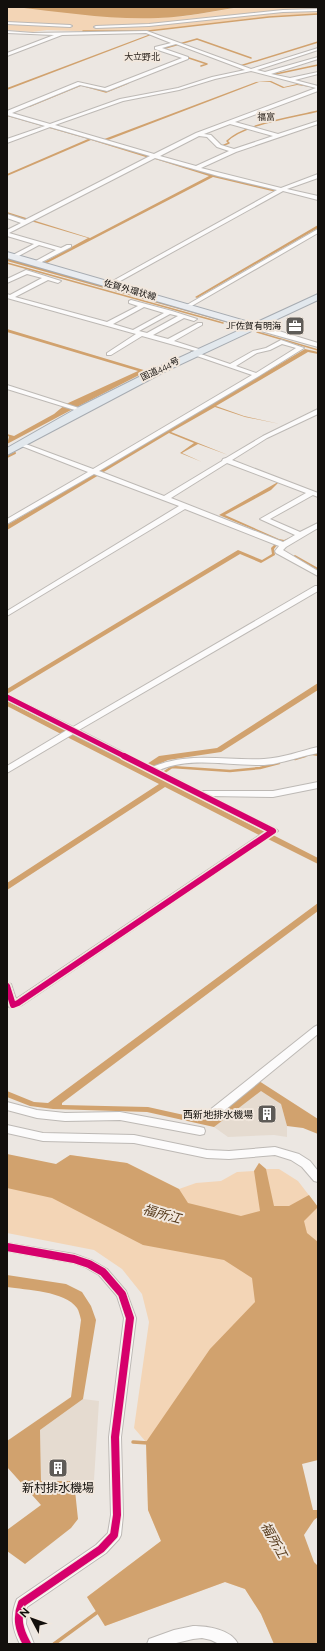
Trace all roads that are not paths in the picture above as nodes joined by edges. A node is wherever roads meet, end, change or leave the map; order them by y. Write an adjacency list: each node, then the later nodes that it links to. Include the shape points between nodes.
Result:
1 (318, 10): 4 (street, via 282,11 149,25)
2 (7, 23): 3 (street)
3 (77, 26)
4 (90, 27)
5 (7, 32): 6 (street)
6 (65, 32): 7 (street, via 148,32); 9 (street)
7 (177, 44): 11 (street); 16 (street, via 157,48 186,58 105,90 80,83)
8 (318, 48): 11 (street)
9 (7, 55)
10 (318, 58): 12 (street)
11 (253, 70): 12 (street); 19 (street, via 214,78 180,89 122,100)
12 (265, 73): 14 (street)
13 (318, 73): 14 (street)
14 (288, 81): 15 (street)
15 (318, 89): 17 (street)
16 (7, 113): 19 (street)
17 (230, 122): 20 (street); 21 (street)
18 (318, 122): 21 (street)
19 (49, 126): 22 (street); 24 (street, via 103,140)
20 (198, 134): 23 (street, via 209,136 219,146); 24 (street)
21 (279, 136): 23 (street)
22 (7, 141)
23 (239, 151): 25 (street); 26 (street, via 241,155)
24 (153, 157): 25 (street); 31 (street)
25 (197, 168): 26 (street)
26 (203, 170): 28 (street)
27 (318, 176): 28 (street)
28 (281, 191): 29 (street); 46 (street)
29 (318, 198)
30 (7, 216): 31 (street)
31 (27, 221): 33 (street)
32 (318, 231): 51 (street)
33 (7, 233): 34 (street)
34 (17, 237): 35 (street); 36 (street)
35 (7, 242)
36 (40, 243): 38 (street); 39 (street)
37 (69, 246): 38 (street)
38 (62, 250): 40 (street)
39 (10, 256): 40 (main road, 佐賀外環状線)
40 (36, 263): 46 (main road, 佐賀外環状線)
41 (7, 275): 42 (street)
42 (15, 278): 43 (street, via 26,272); 44 (street)
43 (47, 278): 45 (street); 47 (street)
44 (7, 281)
45 (58, 281)
46 (111, 284): 51 (main road, 佐賀外環状線)
47 (8, 296): 55 (street)
48 (318, 297): 57 (highway, 国道444号)
49 (131, 302): 50 (street)
50 (144, 305): 52 (street); 55 (street)
51 (188, 306): 57 (main road, 佐賀外環状線)
52 (170, 312): 53 (street); 58 (street)
53 (183, 316): 54 (street); 59 (street)
54 (194, 319)
55 (108, 324): 58 (street)
56 (200, 324): 60 (street)
57 (253, 326): 61 (street); 62 (highway, 国道444号)
58 (133, 332): 59 (street)
59 (144, 335): 60 (street); 63 (street)
60 (168, 342): 62 (street)
61 (318, 345)
62 (196, 352): 64 (street); 67 (highway, 国道444号)
63 (109, 354)
64 (231, 366): 65 (street); 65 (street, via 255,352 281,342 301,348)
65 (257, 374): 72 (street)
66 (7, 387): 67 (street)
67 (73, 408): 69 (highway, 国道444号)
68 (318, 411): 71 (street)
69 (21, 444): 70 (highway, 国道444号); 72 (street)
70 (7, 452)
71 (225, 460): 73 (street); 74 (street)
72 (94, 471): 74 (street); 76 (street)
73 (315, 494): 78 (street, via 264,519)
74 (166, 498): 75 (street)
75 (186, 506): 79 (street); 82 (street)
76 (7, 522)
77 (318, 525): 78 (street)
78 (300, 535): 79 (street)
79 (282, 545): 80 (street, via 279,551)
80 (318, 574)
81 (318, 588): 84 (street)
82 (7, 614)
83 (7, 696): 84 (street)
84 (73, 730): 86 (street); 87 (street)
85 (318, 750): 87 (street, via 266,762 187,760 165,764)
86 (7, 770)
87 (152, 770): 89 (street)
88 (318, 786): 89 (street, via 273,794)
89 (198, 794): 90 (street, via 273,831 18,1003 13,1005)
90 (7, 986)
91 (318, 1030): 93 (street)
92 (7, 1106): 95 (street, via 37,1114 65,1117 120,1116)
93 (210, 1116)
94 (7, 1129): 96 (street, via 43,1137 134,1139 207,1154 275,1151 295,1157 306,1164)
95 (200, 1131)
96 (318, 1178)
97 (7, 1247): 98 (street, via 74,1259 103,1272 122,1294 130,1318 114,1437 117,1515 114,1535 101,1549 22,1603 18,1624)
98 (27, 1644)
99 (154, 1644): 100 (street, via 181,1634 203,1632)
100 (231, 1644)

